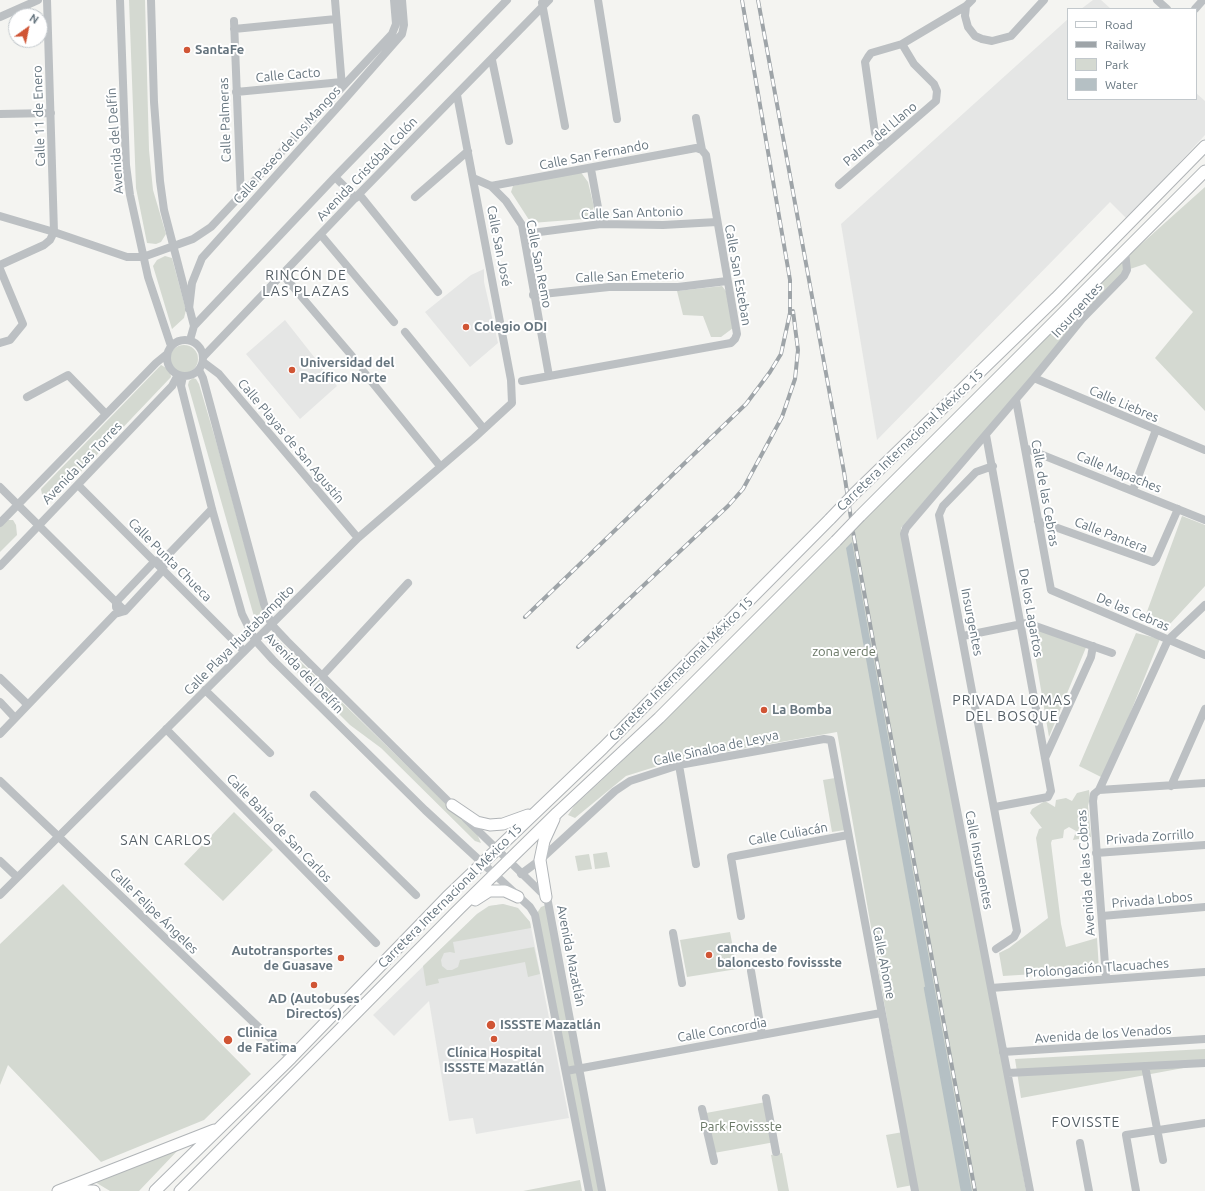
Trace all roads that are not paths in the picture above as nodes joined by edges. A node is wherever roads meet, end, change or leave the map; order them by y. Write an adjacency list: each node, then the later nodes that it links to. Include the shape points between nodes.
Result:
1 (38, 0): 18 (street)
2 (47, 0): 26 (street, Calle 11 de Enero)
3 (120, 0): 54 (street, Avenida del Delfín, via 126,165)
4 (150, 0): 52 (street, via 160,181)
5 (334, 0): 19 (street)
6 (394, 0): 22 (street, Calle Paseo de los Mangos, via 396,24 392,34)
7 (402, 0): 25 (street, Calle Paseo de los Mangos, via 402,34)
8 (507, 0): 38 (street, Avenida Cristóbal Colón)
9 (549, 0): 14 (street, Avenida Cristóbal Colón)
10 (598, 0): 29 (street)
11 (1044, 0): 15 (street, via 1011,36 992,41 975,36 968,27 965,16)
12 (1157, 0): 16 (street)
13 (1203, 0): 17 (street)
14 (542, 3): 21 (street, Avenida Cristóbal Colón); 30 (street)
15 (969, 3): 20 (street)
16 (1166, 8)
17 (1196, 8)
18 (0, 17)
19 (336, 19): 22 (street); 23 (street, Calle Palmeras, via 234,25)
20 (902, 44): 32 (street, via 871,53 865,62 876,132); 32 (street, Palma del Llano, via 914,64 934,84 937,92 936,101)
21 (492, 60): 24 (street, Avenida Cristóbal Colón); 31 (street)
22 (342, 85): 23 (street, Calle Cacto); 25 (street); 43 (street, Calle Paseo de los Mangos)
23 (236, 92): 43 (street, Calle Palmeras)
24 (457, 95): 35 (street, Calle San José); 42 (street, Avenida Cristóbal Colón)
25 (344, 100): 45 (street, Calle Paseo de los Mangos)
26 (51, 113): 27 (street); 49 (street, Calle 11 de Enero)
27 (0, 114)
28 (696, 118): 34 (street, Calle San Esteban)
29 (617, 119)
30 (565, 126)
31 (509, 141)
32 (884, 145): 40 (street, Palma del Llano)
33 (1205, 146): 138 (main road, Carretera Internacional México 15, bridge, via 1056,298 854,494 603,748)
34 (702, 150): 36 (street, Calle San Fernando, via 696,148); 47 (street, Calle San Esteban, via 706,155)
35 (468, 151): 39 (street, Calle San José); 44 (street)
36 (590, 169): 41 (street, Calle San Fernando); 48 (street)
37 (1205, 171): 53 (main road, Carretera Internacional México 15)
38 (335, 177): 42 (street); 63 (street, Avenida Cristóbal Colón)
39 (473, 178): 41 (street, Calle San Remo); 77 (street, Calle San José, via 511,380)
40 (839, 185)
41 (491, 186): 50 (street, Calle San Remo, via 514,211)
42 (357, 196): 51 (street, Avenida Cristóbal Colón); 59 (street)
43 (240, 197): 45 (street, Calle Palmeras); 52 (street, Calle Paseo de los Mangos, via 211,227 193,239)
44 (415, 197)
45 (244, 210): 61 (street, Calle Paseo de los Mangos, via 202,258 192,283)
46 (0, 216): 49 (street)
47 (717, 222): 48 (street, Calle San Antonio, via 663,225); 58 (street, Calle San Esteban)
48 (601, 224): 50 (street, Calle San Antonio)
49 (54, 232): 54 (street, via 127,257); 55 (street, via 44,245)
50 (524, 234): 60 (street, Calle San Remo)
51 (321, 235): 57 (street, Avenida Cristóbal Colón); 62 (street)
52 (173, 246): 54 (street, Calle Paseo de los Mangos); 61 (street)
53 (1125, 252): 73 (street, Insurgentes, via 1127,270 1124,276 1082,319); 137 (main road, Carretera Internacional México 15, bridge, via 659,718)
54 (143, 257): 67 (street, Avenida del Delfín)
55 (0, 264)
56 (0, 269): 66 (street, via 23,324 10,340)
57 (283, 275): 68 (street); 69 (street, Avenida Cristóbal Colón)
58 (727, 281): 60 (street, Calle San Emeterio, via 678,287 609,286); 72 (street, Calle San Esteban, via 737,334 731,343)
59 (438, 292)
60 (533, 295): 72 (street, Calle San Remo)
61 (190, 309): 63 (street)
62 (394, 322)
63 (194, 326): 65 (street)
64 (405, 332): 79 (street)
65 (190, 340): 67 (street, via 181,340); 69 (street, via 198,345)
66 (0, 343)
67 (169, 350): 71 (street, via 170,368); 78 (street, Avenida Las Torres)
68 (352, 356)
69 (202, 363): 71 (street, via 190,375); 97 (street, Calle Playas de San Agustín, via 219,374); 108 (street, Avenida del Delfín, via 203,378)
70 (363, 371): 84 (street)
71 (181, 375): 86 (street, Avenida Las Torres); 90 (street, Avenida del Delfín, via 181,386)
72 (548, 376): 74 (street, Calle San Esteban)
73 (1034, 378): 76 (street, Insurgentes); 80 (street, Calle Liebres)
74 (522, 381)
75 (27, 397): 78 (street, via 68,375)
76 (1016, 400): 81 (street, Insurgentes); 82 (street, Calle de las Cebras)
77 (512, 403): 79 (street, Calle Playa Huatabampito)
78 (106, 414): 89 (street, Avenida Las Torres)
79 (484, 429): 84 (street, Calle Playa Huatabampito)
80 (1156, 430): 83 (street, Calle Liebres); 88 (street)
81 (986, 435): 85 (street, De los Lagartos); 96 (street, Insurgentes, via 906,528)
82 (1025, 448): 88 (street, Calle Mapaches); 93 (street, Calle de las Cebras)
83 (1205, 450)
84 (440, 466): 97 (street, Calle Playa Huatabampito)
85 (993, 466): 109 (street, De los Lagartos); 110 (street, Insurgentes, via 976,472 940,510 939,515)
86 (78, 485): 95 (street, Avenida Las Torres); 99 (street, Calle Punta Chueca)
87 (0, 487): 89 (street)
88 (1133, 490): 91 (street, Calle Mapaches)
89 (18, 505): 94 (street, Avenida Las Torres); 95 (street)
90 (212, 509): 98 (street); 111 (street, Avenida del Delfín, via 242,614)
91 (1178, 509): 92 (street, Calle Mapaches); 93 (street, Calle Pantera, via 1153,562)
92 (1205, 520)
93 (1038, 521): 103 (street, Calle de las Cebras)
94 (0, 523)
95 (39, 526): 100 (street, Avenida Las Torres); 104 (street)
96 (904, 534): 167 (street, Calle Insurgentes)
97 (358, 538): 108 (street, Calle Playa Huatabampito)
98 (165, 558): 99 (street); 101 (street)
99 (155, 561): 101 (street, Calle Punta Chueca); 104 (street)
100 (0, 566)
101 (163, 570): 106 (street); 114 (street, Calle Punta Chueca)
102 (408, 583): 117 (street)
103 (1051, 590): 112 (street, De las Cebras)
104 (116, 602): 106 (street); 107 (street)
105 (1205, 605): 112 (street)
106 (125, 611): 107 (street)
107 (116, 614): 121 (street)
108 (271, 624): 111 (street, Calle Playa Huatabampito); 117 (street, Avenida del Delfín)
109 (1020, 624): 110 (street); 113 (street, via 1027,623); 128 (street, De los Lagartos)
110 (962, 636): 136 (street, Insurgentes)
111 (255, 640): 114 (street, Calle Playa Huatabampito); 147 (street, Avenida del Delfín, via 393,779)
112 (1168, 640): 116 (street, De las Cebras); 133 (street, Avenida de las Cobras)
113 (1093, 646): 115 (street); 128 (street, via 1091,657)
114 (244, 651): 119 (street, Calle Playa Huatabampito)
115 (1112, 654)
116 (1205, 654)
117 (322, 676): 135 (street, Avenida del Delfín)
118 (0, 678): 121 (street)
119 (205, 690): 124 (street, Calle Playa Huatabampito); 127 (street)
120 (0, 702): 123 (street)
121 (26, 705): 123 (street)
122 (1205, 709): 132 (street)
123 (16, 718): 125 (street)
124 (166, 729): 139 (street, Calle Playa Huatabampito); 161 (street, Calle Bahía de San Carlos)
125 (0, 734)
126 (830, 740): 129 (street, Calle Sinaloa de Leyva, via 824,739); 140 (street, Calle Ahome)
127 (270, 753)
128 (1045, 758): 136 (street, De los Lagartos, via 1050,795)
129 (679, 766): 144 (street, Calle Sinaloa de Leyva, via 623,785); 148 (street)
130 (0, 781): 139 (street, Calle Felipe Ángeles)
131 (1205, 784): 132 (street)
132 (1172, 786): 133 (street)
133 (1099, 790): 143 (street, Avenida de las Cobras, via 1094,794 1093,801)
134 (314, 795): 153 (street)
135 (452, 805): 138 (main road, via 477,822 490,825 503,824); 142 (street, Avenida del Delfín)
136 (995, 807): 162 (street, Insurgentes, via 1017,930 1014,937)
137 (557, 813): 144 (main road, via 544,841); 146 (main road, Carretera Internacional México 15)
138 (532, 814): 142 (main road, Carretera Internacional México 15)
139 (58, 836): 151 (street, Calle Playa Huatabampito); 172 (street, Calle Felipe Ángeles)
140 (848, 836): 158 (street, Calle Culiacán, via 731,857); 168 (street, Calle Ahome)
141 (1205, 845): 143 (street, Privada Zorrillo)
142 (496, 849): 146 (street); 147 (main road, Carretera Internacional México 15)
143 (1096, 853): 159 (street, Avenida de las Cobras)
144 (540, 860): 150 (street, Calle Sinaloa de Leyva); 155 (main road)
145 (0, 861): 151 (street)
146 (507, 861): 149 (main road, Carretera Internacional México 15); 150 (street, Avenida Mazatlán)
147 (482, 864): 149 (street); 172 (main road, Carretera Internacional México 15)
148 (696, 864)
149 (494, 874): 154 (street, Avenida Mazatlán); 157 (main road, Carretera Internacional México 15)
150 (521, 874): 155 (street, Avenida Mazatlán)
151 (17, 877): 152 (street, Calle Playa Huatabampito)
152 (0, 895)
153 (416, 895)
154 (518, 896): 157 (main road, via 505,891 489,891 470,904); 176 (street, Avenida Mazatlán, via 536,915)
155 (546, 897): 175 (street, Avenida Mazatlán)
156 (1205, 907): 159 (street, Privada Lobos)
157 (458, 908): 190 (main road, Carretera Internacional México 15)
158 (741, 916)
159 (1102, 916): 165 (street, Avenida de las Cobras)
160 (672, 933): 166 (street)
161 (376, 943)
162 (996, 949)
163 (751, 971): 169 (street)
164 (1205, 972): 165 (street, Prolongación Tlacuaches)
165 (1106, 978): 167 (street, Prolongación Tlacuaches)
166 (682, 983)
167 (991, 988): 171 (street, Calle Insurgentes)
168 (881, 1013): 169 (street, Calle Concordia); 193 (street, Calle Ahome)
169 (762, 1035): 175 (street, Calle Concordia)
170 (1205, 1039): 171 (street, Avenida de los Venados)
171 (1003, 1052): 177 (street, Calle Insurgentes)
172 (291, 1058): 181 (main road, Carretera Internacional México 15)
173 (1205, 1063): 174 (street)
174 (1145, 1066): 177 (street); 182 (street)
175 (580, 1068): 176 (street, Calle Concordia); 192 (street, Avenida Mazatlán)
176 (566, 1071): 191 (street, Avenida Mazatlán)
177 (1008, 1073): 194 (street, Calle Insurgentes)
178 (766, 1098): 184 (street)
179 (702, 1109): 186 (street)
180 (1205, 1123): 182 (street)
181 (218, 1129): 187 (main road); 189 (main road, Carretera Internacional México 15)
182 (1158, 1130): 185 (street); 196 (street, via 1126,1135)
183 (1080, 1143): 195 (street)
184 (776, 1152)
185 (1163, 1160)
186 (714, 1161)
187 (58, 1191): 188 (main road)
188 (94, 1191)
189 (155, 1191)
190 (180, 1191)
191 (589, 1191)
192 (602, 1191)
193 (914, 1191)
194 (1030, 1191)
195 (1089, 1191)
196 (1136, 1191)

